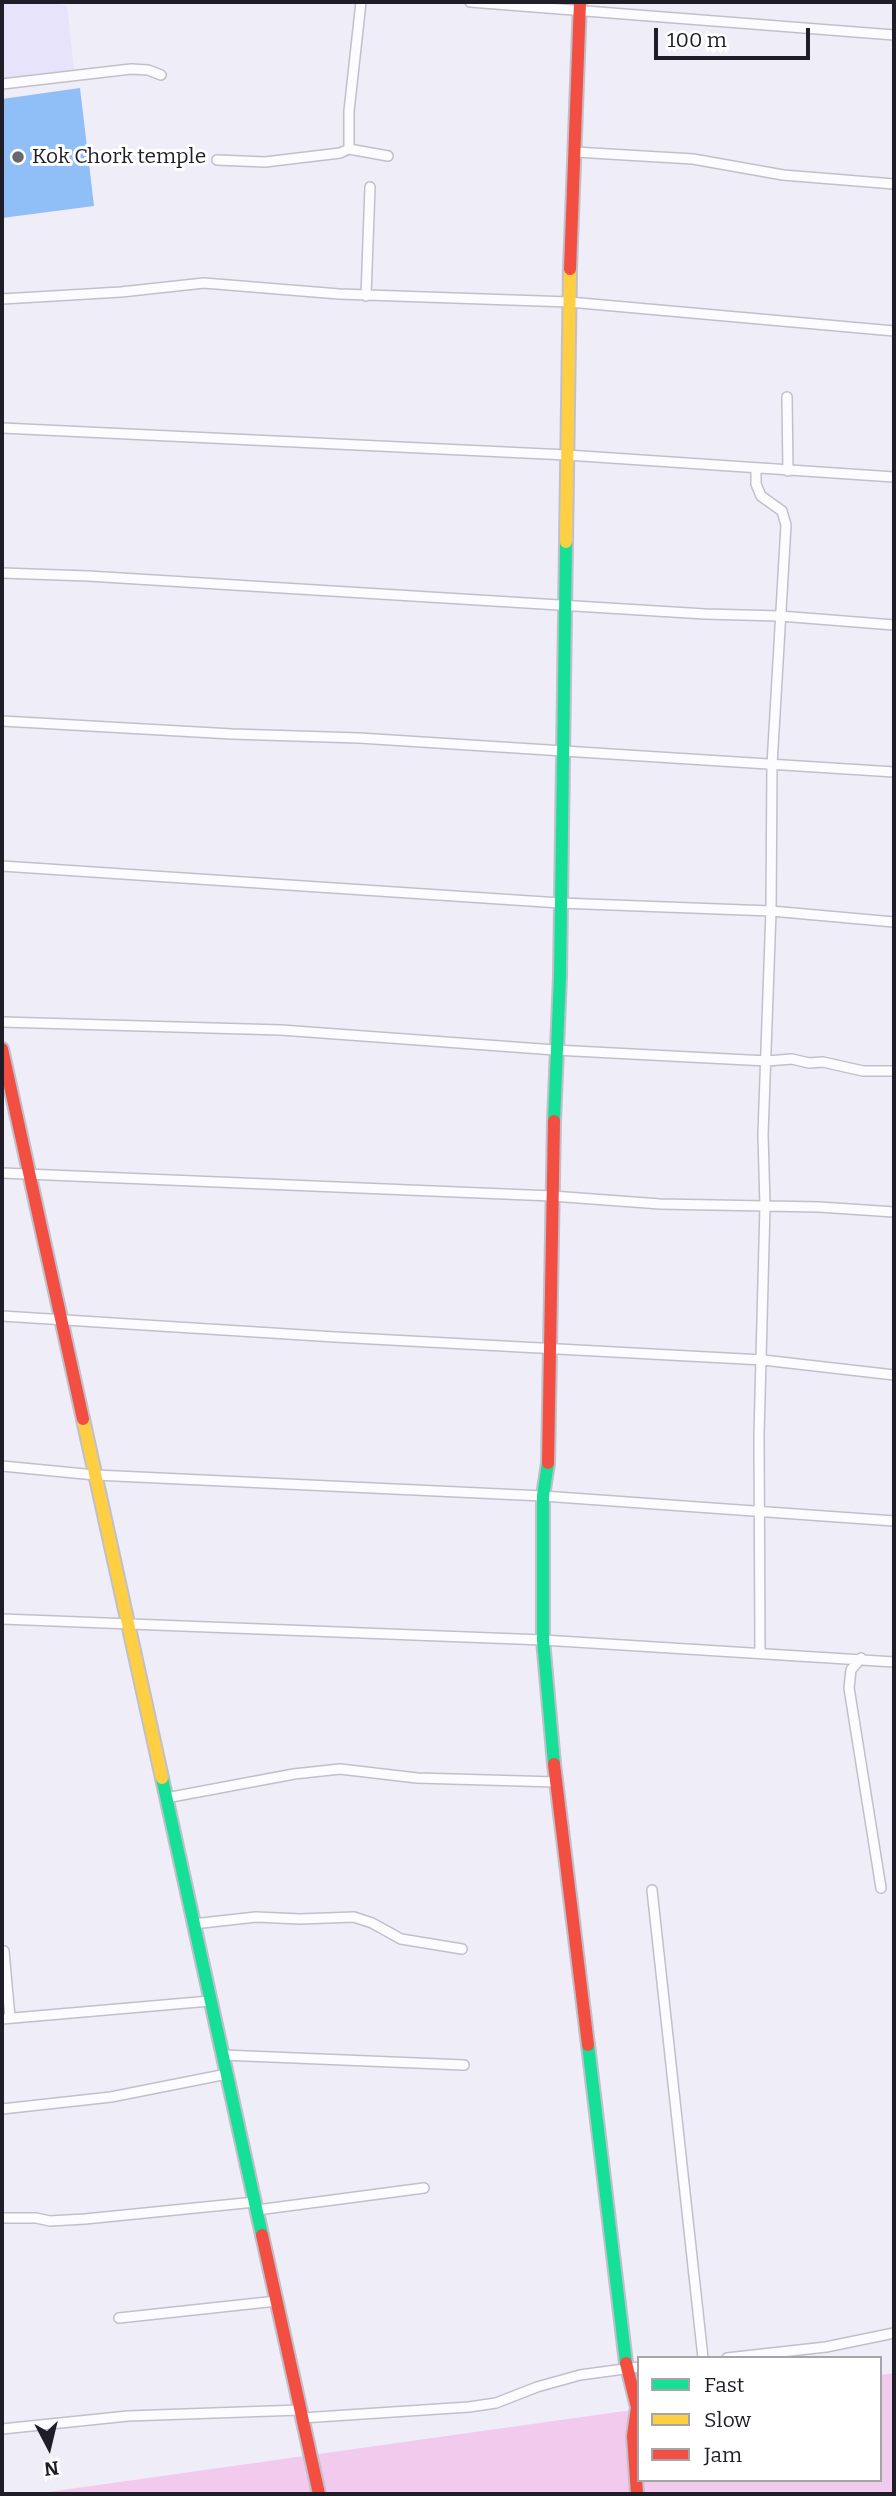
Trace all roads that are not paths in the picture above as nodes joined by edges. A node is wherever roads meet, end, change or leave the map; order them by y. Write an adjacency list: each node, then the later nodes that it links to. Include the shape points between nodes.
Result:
1 (361, 2): 7 (street)
2 (470, 2): 3 (street)
3 (580, 6): 4 (street); 8 (street)
4 (894, 35)
5 (161, 75): 6 (street, via 131,69)
6 (2, 84)
7 (349, 149): 9 (street); 10 (street, via 265,162)
8 (575, 152): 11 (street, via 693,159 783,175); 15 (street)
9 (388, 156)
10 (216, 160)
11 (894, 184)
12 (370, 187): 13 (street)
13 (366, 296): 14 (street, via 204,283); 15 (street)
14 (2, 299)
15 (569, 302): 16 (street); 19 (street)
16 (894, 331)
17 (787, 397): 21 (street)
18 (2, 428): 19 (street)
19 (567, 455): 20 (street); 24 (street)
20 (756, 469): 21 (street); 25 (street, via 761,496 782,511 786,524)
21 (788, 471): 22 (street)
22 (894, 477)
23 (2, 573): 24 (street)
24 (565, 604): 25 (street); 28 (street)
25 (780, 616): 26 (street); 29 (street)
26 (894, 625)
27 (2, 721): 28 (street)
28 (563, 752): 29 (street); 32 (street)
29 (772, 765): 30 (street); 33 (street)
30 (894, 772)
31 (2, 866): 32 (street)
32 (560, 903): 33 (street); 37 (street)
33 (771, 911): 34 (street); 38 (street)
34 (894, 922)
35 (2, 1021): 37 (street, via 281,1030)
36 (2, 1049): 41 (street)
37 (555, 1051): 38 (street); 42 (street)
38 (767, 1061): 39 (street, via 792,1059 863,1071); 43 (street)
39 (894, 1071)
40 (2, 1173): 41 (street)
41 (30, 1174): 42 (street); 46 (street)
42 (552, 1196): 43 (street); 47 (street)
43 (765, 1206): 44 (street); 48 (street)
44 (894, 1212)
45 (2, 1316): 46 (street)
46 (62, 1318): 47 (street, via 335,1338); 51 (street)
47 (549, 1347): 48 (street); 52 (street, via 548,1463)
48 (763, 1360): 49 (street); 53 (street)
49 (894, 1375)
50 (2, 1466): 51 (street)
51 (95, 1475): 52 (street); 56 (street)
52 (542, 1496): 53 (street); 57 (street)
53 (761, 1512): 54 (street); 58 (street)
54 (894, 1521)
55 (2, 1619): 56 (street)
56 (128, 1624): 57 (street); 62 (street)
57 (543, 1640): 58 (street); 61 (street)
58 (760, 1653): 59 (street)
59 (861, 1658): 60 (street); 63 (street, via 851,1670 849,1688)
60 (894, 1662)
61 (556, 1782): 62 (street, via 418,1778 340,1769); 82 (street)
62 (166, 1798): 65 (street)
63 (881, 1888)
64 (652, 1890): 80 (street)
65 (193, 1924): 66 (street, via 256,1917 354,1917 401,1939); 68 (street)
66 (462, 1949)
67 (4, 1951): 69 (street)
68 (210, 2001): 69 (street); 70 (street)
69 (6, 2018)
70 (223, 2055): 71 (street); 72 (street)
71 (464, 2065)
72 (227, 2074): 73 (street, via 111,2096); 75 (street)
73 (2, 2109)
74 (425, 2188): 75 (street)
75 (256, 2206): 76 (street, via 85,2220); 77 (street)
76 (2, 2218)
77 (277, 2301): 78 (street); 83 (street)
78 (120, 2318)
79 (894, 2333): 81 (street)
80 (703, 2356)
81 (745, 2356)
82 (633, 2368): 83 (street, via 580,2375 496,2403 469,2407); 86 (street)
83 (301, 2414): 84 (street, via 128,2416); 85 (street)
84 (2, 2429)
85 (320, 2494)
86 (638, 2494)

